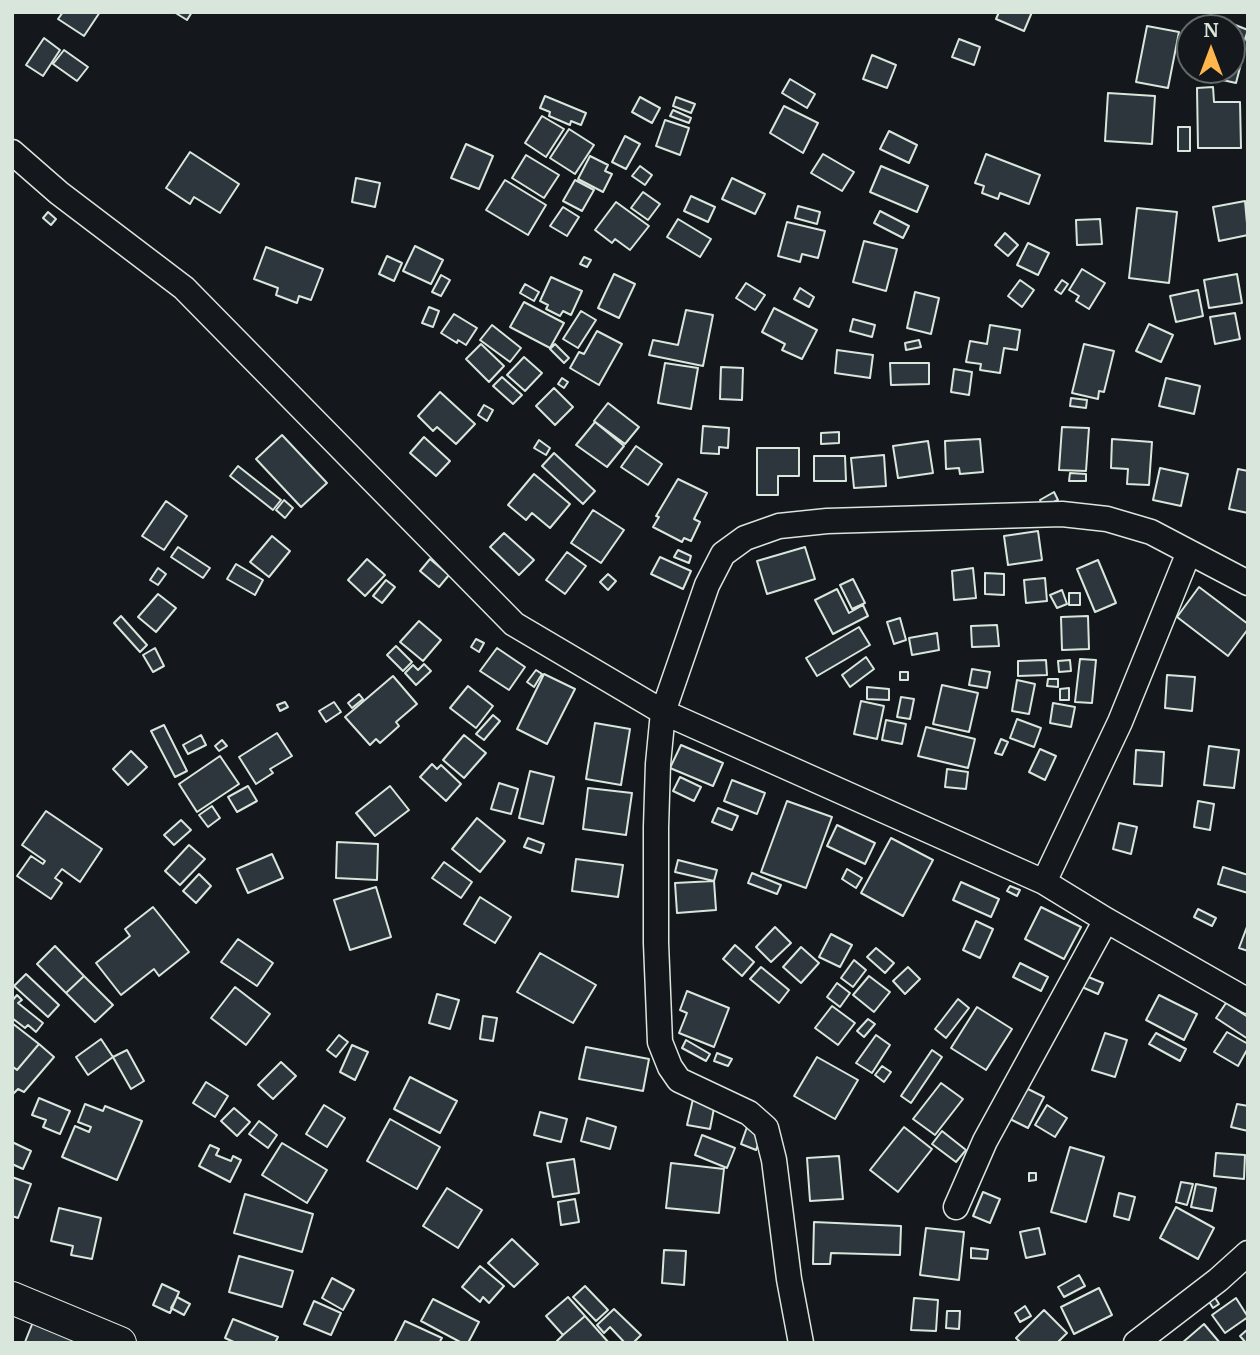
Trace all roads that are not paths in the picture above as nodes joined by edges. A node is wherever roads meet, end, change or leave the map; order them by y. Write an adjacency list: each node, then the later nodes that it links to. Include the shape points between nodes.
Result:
1 (12, 152): 4 (street, via 184,288 514,624)
2 (1189, 552): 3 (street); 4 (street, via 1151,532 1118,522 1062,514 779,526 745,538 723,554); 5 (street, via 1120,722)
3 (1248, 583)
4 (663, 712): 5 (street); 13 (street, via 656,827 660,1042 679,1080 749,1113 766,1128)
5 (1044, 881): 6 (street)
6 (1106, 920): 7 (street); 8 (street, via 985,1141)
7 (1248, 1001)
8 (956, 1207)
9 (1248, 1254): 11 (street)
10 (12, 1298): 12 (street)
11 (1145, 1341)
12 (120, 1343)
13 (801, 1343)

